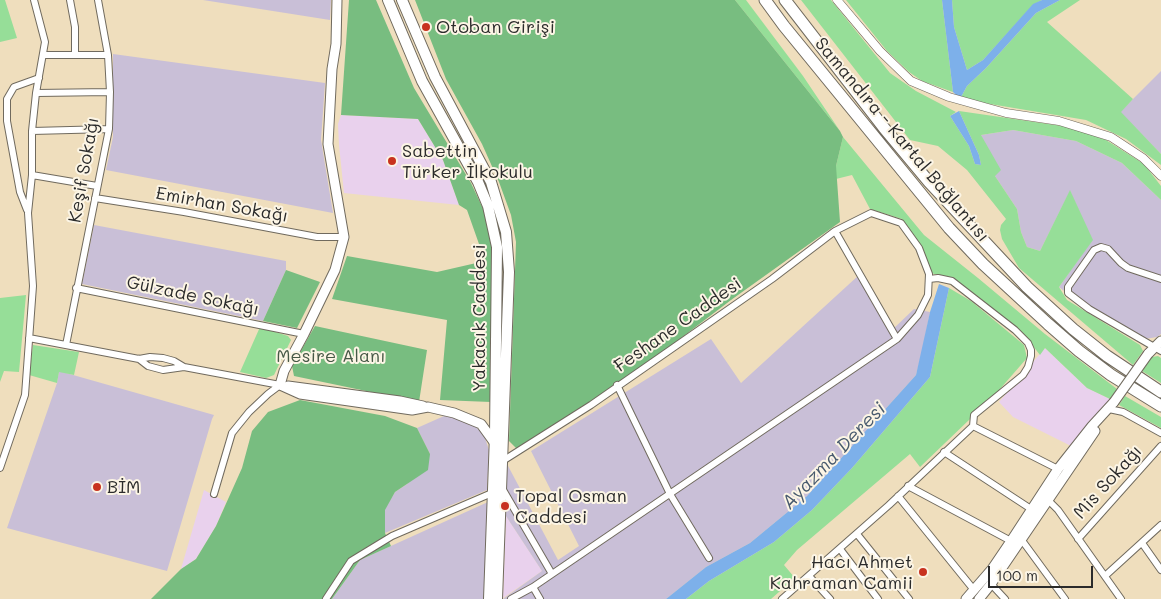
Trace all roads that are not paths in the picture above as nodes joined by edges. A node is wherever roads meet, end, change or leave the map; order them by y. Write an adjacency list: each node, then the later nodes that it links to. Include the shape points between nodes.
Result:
1 (34, 0): 10 (street, via 44,42)
2 (70, 0): 11 (street)
3 (98, 0): 12 (street, Keşif Sokağı)
4 (337, 0): 24 (main road, via 328,144)
5 (388, 0): 42 (main road, Yakacık Caddesi, via 422,81 488,206 498,260)
6 (402, 0): 45 (main road, Yakacık Caddesi, via 435,77 491,182 506,232 509,272)
7 (763, 0): 39 (highway, Samandıra - Kartal Bağlantısı, via 949,228 983,264 1079,351)
8 (785, 0): 37 (highway, Samandıra - Kartal Bağlantısı, via 929,182 1027,288 1100,350)
9 (837, 0): 19 (street, via 880,52 912,81 1006,113 1059,121 1111,137 1143,158)
10 (43, 55): 11 (street); 13 (street)
11 (75, 55): 12 (street)
12 (108, 56): 14 (street, Keşif Sokağı)
13 (39, 78): 15 (street); 22 (street, via 14,87 7,99 7,121 20,192)
14 (110, 92): 15 (street); 16 (street, Keşif Sokağı)
15 (36, 93): 17 (street)
16 (109, 129): 17 (street); 20 (street, Keşif Sokağı)
17 (32, 131): 18 (street)
18 (32, 175): 20 (street); 22 (street)
19 (1161, 176)
20 (97, 186): 21 (street, Keşif Sokağı)
21 (95, 198): 24 (street, Emirhan Sokağı, via 317,237); 27 (street, Keşif Sokağı)
22 (28, 213): 29 (street, via 33,286)
23 (835, 231): 25 (street, Feshane Caddesi, via 871,214 901,223 919,248); 30 (street); 36 (street, Feshane Caddesi, via 772,279)
24 (344, 237): 28 (main road, via 335,270)
25 (929, 279): 30 (street, via 928,295 918,314); 40 (street, via 952,281 1016,330 1031,350 1023,375 974,415)
26 (1161, 280): 32 (street, via 1128,268 1108,249 1101,247 1094,250 1068,287 1068,293 1089,309)
27 (76, 288): 28 (street, Gülzade Sokağı); 31 (street, Keşif Sokağı)
28 (304, 334): 35 (main road)
29 (29, 338): 31 (street); 46 (street, via 25,395)
30 (897, 339): 52 (street)
31 (66, 345): 33 (street)
32 (1159, 346): 38 (main road, bridge, via 1148,354)
33 (139, 359): 34 (street, via 163,358); 34 (street, via 148,366 164,370)
34 (184, 367): 35 (street)
35 (280, 385): 42 (main road, via 400,401 454,412 481,424); 51 (street, via 249,412 232,433)
36 (618, 385): 45 (street, Feshane Caddesi); 52 (street)
37 (1161, 392)
38 (1112, 405): 41 (street); 47 (main road); 54 (main road)
39 (1161, 406)
40 (973, 426): 44 (street); 47 (street)
41 (1161, 433)
42 (494, 442): 50 (main road, Yakacık Caddesi)
43 (1161, 446): 59 (street, Mis Sokağı)
44 (944, 452): 49 (street); 55 (street)
45 (501, 462): 48 (main road, Yakacık Caddesi)
46 (0, 468)
47 (1058, 469): 55 (main road)
48 (500, 484): 65 (street); 73 (main road, Yakacık Caddesi)
49 (908, 486): 53 (street); 60 (street)
50 (492, 493): 71 (street, via 392,536 351,561); 72 (main road, Yakacık Caddesi)
51 (214, 494)
52 (670, 494): 63 (street); 65 (street)
53 (898, 496): 57 (street); 70 (street)
54 (1048, 500): 58 (main road); 59 (street)
55 (1031, 509): 60 (main road)
56 (1161, 525): 61 (street)
57 (857, 534): 62 (street); 79 (street)
58 (1021, 539): 60 (main road); 68 (main road); 83 (street)
59 (1078, 539): 67 (street)
60 (1011, 541): 70 (main road)
61 (1142, 543): 64 (street); 67 (street)
62 (840, 549): 66 (street); 78 (street)
63 (709, 558)
64 (1161, 570)
65 (552, 574): 69 (street)
66 (810, 576): 76 (street); 77 (street)
67 (1105, 576): 84 (street)
68 (991, 584): 81 (main road); 82 (street)
69 (533, 587): 74 (street); 75 (street)
70 (974, 590): 80 (main road)
71 (326, 599)
72 (489, 599)
73 (497, 599)
74 (511, 599)
75 (540, 599)
76 (782, 599)
77 (830, 599)
78 (878, 599)
79 (909, 599)
80 (966, 599)
81 (979, 599)
82 (1005, 599)
83 (1065, 599)
84 (1121, 599)

